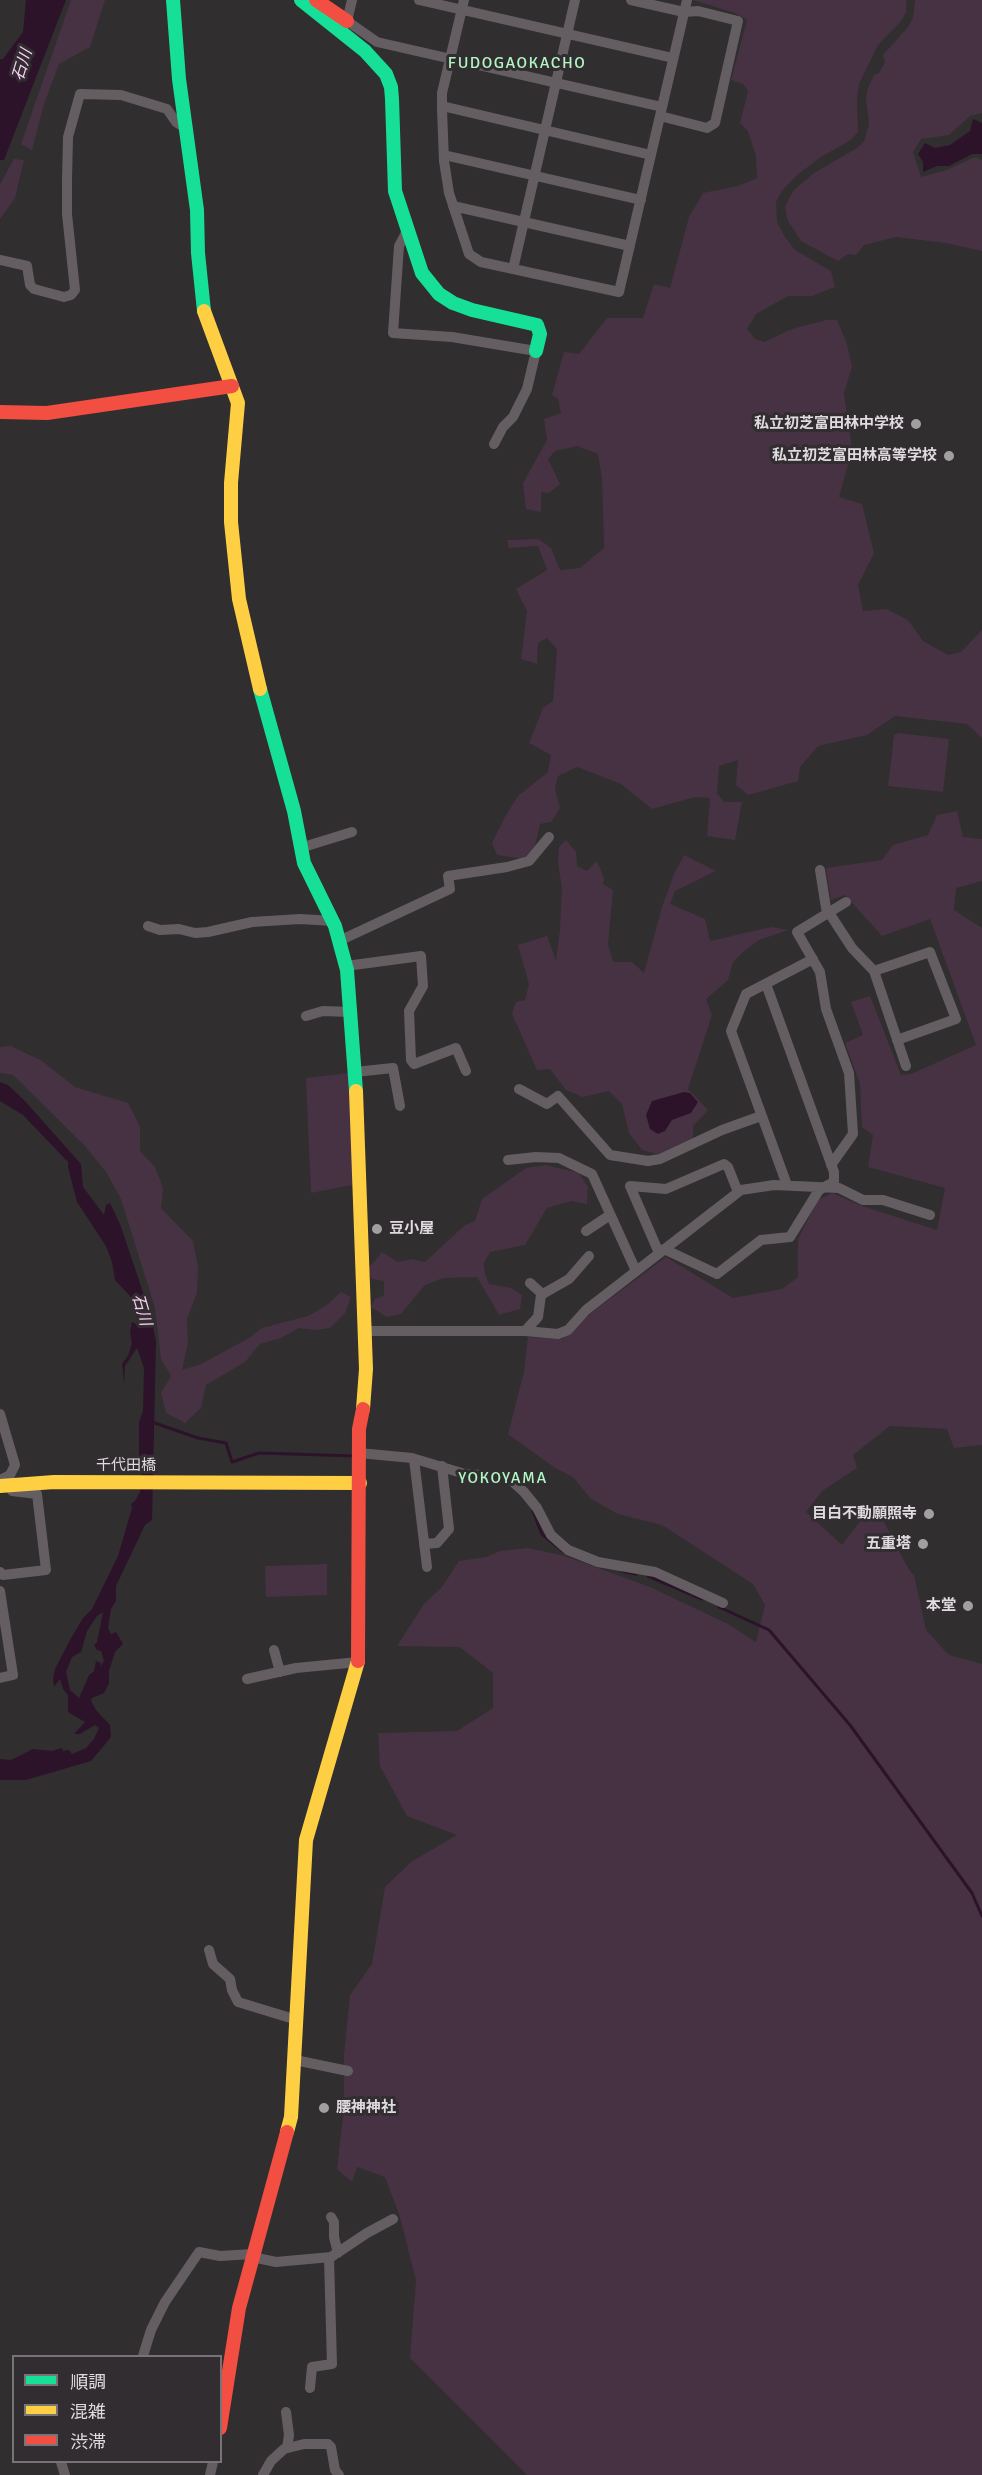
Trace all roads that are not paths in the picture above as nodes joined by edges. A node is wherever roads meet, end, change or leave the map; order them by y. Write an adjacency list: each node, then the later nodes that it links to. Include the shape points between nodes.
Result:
1 (173, 0): 18 (street)
2 (300, 0): 26 (street, via 365,51 386,74 392,99 395,191)
3 (316, 0): 11 (street)
4 (352, 0): 11 (street)
5 (418, 0): 9 (street)
6 (575, 0): 12 (street)
7 (631, 0): 10 (street)
8 (687, 0): 10 (street)
9 (462, 5): 12 (street); 13 (street)
10 (684, 12): 14 (street); 17 (street, via 698,11 738,21 736,34 715,123 707,128)
11 (347, 21): 13 (street, via 377,42)
12 (568, 34): 14 (street); 15 (street)
13 (450, 58): 15 (street); 16 (street)
14 (673, 58): 17 (street)
15 (557, 82): 17 (street); 19 (street)
16 (442, 106): 19 (street); 20 (street)
17 (661, 112): 21 (street)
18 (187, 129): 28 (street, via 167,109 121,95 80,94 68,137 68,214 75,290 64,297 34,290 27,266); 31 (street, via 204,315)
19 (546, 130): 21 (street); 22 (street)
20 (444, 155): 22 (street); 24 (street)
21 (651, 155): 23 (street)
22 (535, 176): 23 (street); 25 (street)
23 (640, 200): 27 (street)
24 (453, 206): 25 (street); 29 (street, via 469,254 481,262)
25 (524, 222): 27 (street); 29 (street)
26 (406, 231): 30 (street, via 422,273 440,294 471,310 537,325 540,334); 30 (street, via 399,246 393,333 452,337)
27 (630, 246): 29 (street, via 619,292)
28 (0, 260)
29 (513, 269)
30 (536, 351): 33 (street, via 527,389)
31 (232, 386): 32 (street, via 47,413); 36 (street, via 238,410 231,522 239,598)
32 (0, 412)
33 (494, 444)
34 (352, 832): 36 (street)
35 (549, 837): 42 (street, via 529,861 448,876 450,889)
36 (300, 848): 40 (street)
37 (820, 870): 39 (street)
38 (846, 902): 39 (street)
39 (829, 912): 43 (street, via 797,932); 45 (street, via 852,948)
40 (333, 921): 41 (street, via 252,922 195,933); 42 (street)
41 (148, 926)
42 (339, 941): 44 (street)
43 (813, 959): 46 (street); 57 (street, via 849,1073 854,1125 853,1134)
44 (346, 966): 47 (street); 51 (street, via 421,956 423,986 409,1011 411,1060 414,1064 456,1048)
45 (874, 971): 49 (street); 49 (street, via 930,952 956,1019)
46 (766, 984): 55 (street, via 746,994 731,1031); 57 (street)
47 (351, 1012): 48 (street, via 323,1011); 52 (street)
48 (306, 1016)
49 (897, 1040): 50 (street)
50 (906, 1066)
51 (466, 1071)
52 (355, 1072): 54 (street, via 393,1068); 69 (street)
53 (519, 1089): 55 (street, via 547,1104 558,1096 610,1155 648,1161)
54 (400, 1106)
55 (761, 1116): 58 (street)
56 (508, 1160): 61 (street, via 560,1158 578,1166 592,1174)
57 (831, 1165): 59 (street, via 834,1182)
58 (787, 1185): 59 (street); 60 (street)
59 (825, 1186): 62 (street, via 863,1200 883,1200); 64 (street, via 790,1237 761,1240 717,1274)
60 (738, 1192): 64 (street); 64 (street, via 724,1164 666,1189 630,1186)
61 (610, 1215): 63 (street); 66 (street)
62 (930, 1215)
63 (586, 1231)
64 (662, 1251): 66 (street)
65 (589, 1256): 68 (street, via 569,1279)
66 (636, 1271): 70 (street, via 586,1310 568,1330 558,1334)
67 (530, 1283): 68 (street)
68 (541, 1295): 70 (street, via 538,1317)
69 (364, 1331): 70 (street); 72 (street, via 365,1397 358,1429)
70 (525, 1331)
71 (0, 1414): 75 (street, via 15,1465 10,1475)
72 (359, 1453): 73 (street); 76 (street)
73 (414, 1459): 74 (street); 78 (street)
74 (442, 1466): 78 (street, via 449,1529 437,1543); 82 (street, via 465,1474 500,1476 512,1481 537,1508 551,1536 568,1550 598,1562 654,1572)
75 (0, 1480)
76 (360, 1483): 77 (street, 千代田橋, via 54,1482); 84 (street)
77 (0, 1488): 80 (street, via 37,1494 46,1570 3,1575)
78 (424, 1544): 79 (street)
79 (427, 1567)
80 (0, 1572)
81 (0, 1591): 86 (street, via 12,1675)
82 (723, 1604)
83 (274, 1650): 85 (street)
84 (358, 1662): 85 (street); 89 (street, via 306,1840)
85 (280, 1672): 87 (street)
86 (0, 1678)
87 (247, 1679)
88 (209, 1950): 89 (street, via 213,1964 230,1979 238,2002)
89 (297, 2020): 90 (street)
90 (295, 2060): 91 (street); 94 (street, via 291,2117)
91 (348, 2071)
92 (331, 2217): 95 (street)
93 (393, 2219): 95 (street)
94 (253, 2254): 95 (street, via 276,2262); 96 (street, via 220,2256 199,2252 165,2302); 99 (street, via 239,2308)
95 (334, 2255): 97 (street, via 332,2364 312,2367)
96 (143, 2355)
97 (310, 2388)
98 (286, 2412): 100 (street)
99 (222, 2415)
100 (287, 2448): 101 (street, via 271,2461); 102 (street, via 328,2444)
101 (263, 2475)
102 (339, 2475)

